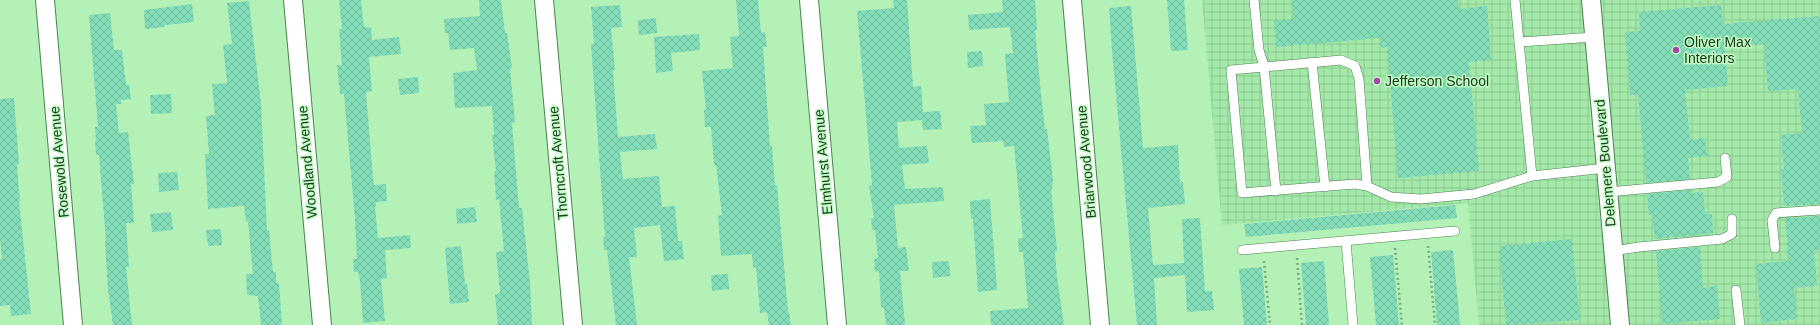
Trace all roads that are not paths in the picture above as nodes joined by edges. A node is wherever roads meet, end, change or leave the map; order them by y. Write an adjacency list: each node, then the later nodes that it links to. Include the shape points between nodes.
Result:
1 (45, 0): 28 (street, Rosewold Avenue)
2 (293, 0): 29 (street, Woodland Avenue)
3 (544, 0): 30 (street, Thorncroft Avenue)
4 (809, 0): 31 (street, Elmhurst Avenue)
5 (1072, 0): 32 (street, Briarwood Avenue)
6 (1254, 0): 12 (lane, via 1259,50)
7 (1515, 0): 10 (lane)
8 (1591, 0): 9 (street, Delemere Boulevard)
9 (1594, 37): 10 (lane); 14 (street, Delemere Boulevard)
10 (1519, 42): 15 (lane)
11 (1312, 62): 12 (lane); 16 (lane, via 1342,60 1355,66); 17 (lane)
12 (1264, 66): 18 (lane); 18 (lane, via 1231,70 1242,193)
13 (1725, 158): 19 (lane, via 1727,177 1718,182)
14 (1606, 168): 15 (lane); 19 (street, Delemere Boulevard)
15 (1532, 176): 16 (lane, via 1474,194 1421,199 1391,198)
16 (1367, 186): 17 (lane, via 1355,184)
17 (1325, 187): 18 (lane)
18 (1276, 191)
19 (1608, 192): 26 (street, Delemere Boulevard)
20 (1820, 210): 24 (lane, via 1776,213 1772,220)
21 (1732, 219): 26 (lane, via 1732,234 1722,239)
22 (1455, 231): 23 (lane)
23 (1346, 241): 25 (lane); 33 (lane)
24 (1775, 248)
25 (1242, 250)
26 (1613, 251): 34 (street, Delemere Boulevard)
27 (1736, 290): 35 (lane)
28 (73, 325)
29 (322, 325)
30 (573, 325)
31 (837, 325)
32 (1100, 325)
33 (1352, 325)
34 (1620, 325)
35 (1740, 325)

